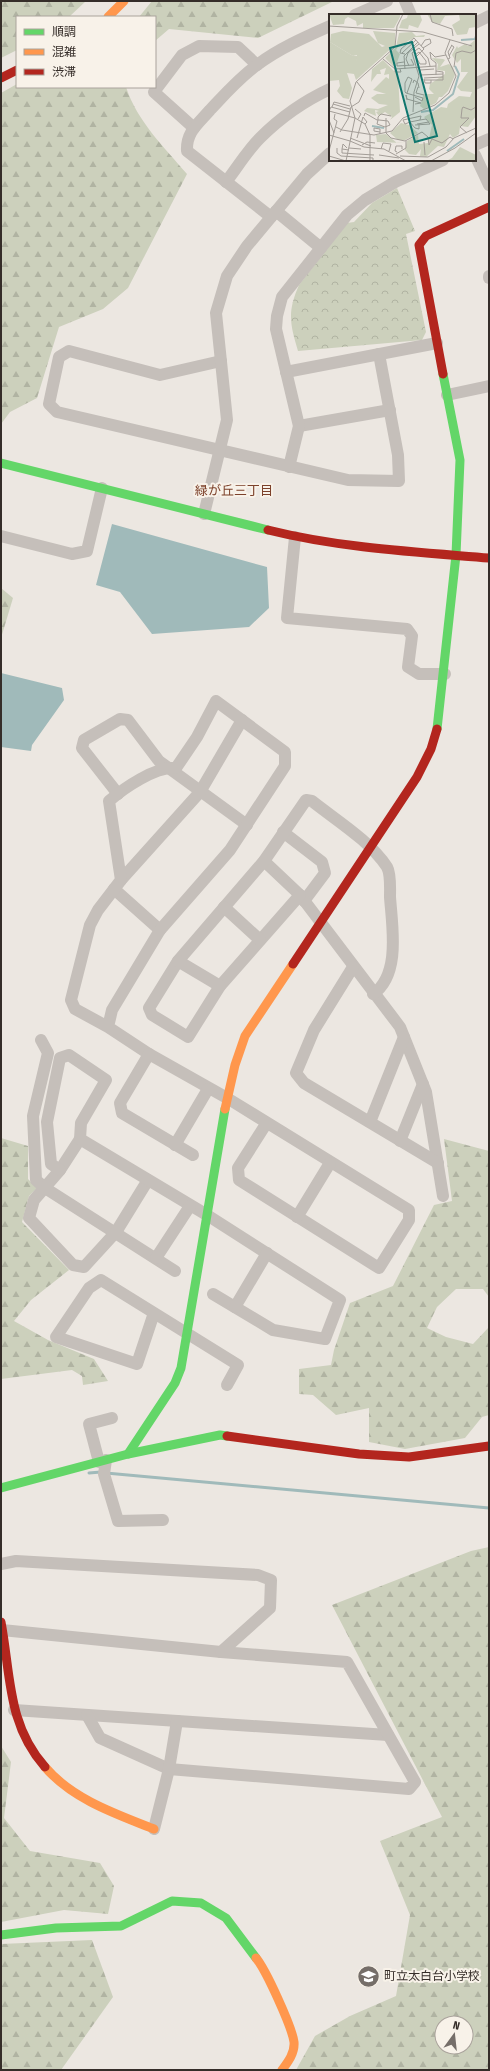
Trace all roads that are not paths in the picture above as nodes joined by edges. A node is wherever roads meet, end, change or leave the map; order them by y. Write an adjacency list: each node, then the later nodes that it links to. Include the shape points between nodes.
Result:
1 (124, 1): 6 (street)
2 (387, 1): 4 (street)
3 (405, 1): 5 (street)
4 (357, 14)
5 (411, 14)
6 (109, 16)
7 (489, 16): 8 (street)
8 (476, 22)
9 (329, 26): 10 (street, via 305,37)
10 (257, 65): 16 (street, via 230,89); 16 (street, via 238,47 199,46 182,56 154,92)
11 (16, 70): 13 (street)
12 (489, 77): 14 (street)
13 (1, 78)
14 (476, 84)
15 (329, 89): 22 (street, via 285,116 259,139)
16 (194, 128): 22 (street, via 187,140 187,151)
17 (489, 139): 18 (street)
18 (476, 145)
19 (329, 153): 25 (street)
20 (476, 158): 23 (street)
21 (441, 161): 26 (street, via 395,182 364,200 347,215)
22 (226, 182): 25 (street)
23 (489, 185)
24 (489, 207): 27 (street, via 426,236 419,245)
25 (273, 214): 26 (street); 29 (street, via 227,276 216,313)
26 (320, 248): 30 (street, via 282,296 276,328)
27 (437, 343): 28 (street); 32 (street)
28 (379, 354): 30 (street); 33 (street)
29 (221, 361): 35 (street, via 227,420); 35 (street, via 160,375 70,352 59,357 49,404 56,412)
30 (286, 372): 34 (street)
31 (489, 386): 32 (street)
32 (447, 395): 42 (street, via 460,460)
33 (390, 410): 34 (street); 37 (street, via 398,455 399,481 348,480)
34 (300, 426): 37 (street)
35 (220, 451): 37 (street); 39 (street)
36 (1, 463): 38 (street)
37 (289, 467)
38 (102, 488): 39 (street); 40 (street, via 87,551 72,554)
39 (204, 514): 41 (street)
40 (1, 536)
41 (295, 537): 42 (street); 44 (street, via 287,618 407,629 412,636 408,667 419,674)
42 (456, 555): 43 (street); 44 (street)
43 (489, 558)
44 (445, 674): 51 (street, via 438,725 431,749 417,777)
45 (242, 720): 46 (street, via 216,701 197,737 176,768); 47 (street); 49 (street, via 285,752 285,766)
46 (169, 767): 47 (street); 48 (street, via 155,772); 48 (street, via 159,761 128,720 120,719 84,740 82,748)
47 (200, 792): 49 (street); 53 (street)
48 (118, 794): 53 (street, via 109,802)
49 (247, 825): 57 (street, via 230,850)
50 (283, 832): 51 (street, via 306,800 312,801); 52 (street); 54 (street, via 322,862 325,873)
51 (370, 847): 56 (street); 62 (street, via 388,868 394,950 388,975 381,989)
52 (264, 861): 54 (street); 55 (street)
53 (117, 885): 57 (street); 63 (street, via 90,925 71,1000 75,1009)
54 (302, 898): 56 (street); 58 (street)
55 (224, 907): 58 (street); 59 (street)
56 (320, 921): 60 (street); 69 (street, via 245,1036)
57 (160, 930): 63 (street, via 112,1010)
58 (260, 940): 61 (street)
59 (178, 961): 61 (street); 61 (street, via 150,1008 152,1015 188,1037)
60 (353, 967): 62 (street); 70 (street, via 314,1030 296,1073 304,1083)
61 (220, 986)
62 (373, 994): 64 (street, via 400,1027)
63 (108, 1027): 66 (street)
64 (404, 1037): 67 (street); 70 (street)
65 (41, 1040): 80 (street, via 48,1053 34,1123 36,1180)
66 (149, 1054): 68 (street); 74 (street, via 120,1103 122,1113)
67 (423, 1084): 73 (street); 77 (street)
68 (208, 1089): 69 (street); 74 (street)
69 (227, 1098): 71 (street); 83 (street)
70 (370, 1122): 73 (street)
71 (266, 1124): 76 (street); 84 (street, via 238,1168 238,1180)
72 (80, 1139): 78 (street); 78 (street, via 81,1123 106,1080 69,1055 60,1058 47,1122 51,1164); 79 (street)
73 (400, 1141): 77 (street)
74 (175, 1145): 75 (street)
75 (192, 1156)
76 (330, 1162): 84 (street); 84 (street, via 409,1210 409,1220 379,1268)
77 (438, 1163): 81 (street)
78 (60, 1170): 80 (street)
79 (148, 1180): 82 (street); 85 (street)
80 (45, 1188): 85 (street); 85 (street, via 34,1200 29,1218 73,1265 84,1267)
81 (443, 1196)
82 (190, 1206): 83 (street); 87 (street)
83 (207, 1215): 86 (street); 92 (street)
84 (297, 1217)
85 (116, 1232): 87 (street)
86 (266, 1253): 90 (street); 90 (street, via 340,1300 325,1339 273,1330)
87 (156, 1258): 88 (street)
88 (175, 1271)
89 (213, 1294): 90 (street)
90 (235, 1307)
91 (154, 1313): 91 (street, via 101,1280 89,1288 56,1337 137,1364); 92 (street)
92 (187, 1334): 93 (street, via 238,1365); 96 (street, via 181,1368 175,1383)
93 (226, 1384)
94 (112, 1418): 97 (street, via 89,1424)
95 (489, 1446): 96 (street, via 409,1457 359,1454 220,1435)
96 (128, 1454): 97 (street)
97 (104, 1466): 98 (street); 99 (street, via 118,1521)
98 (1, 1488)
99 (163, 1520)
100 (1, 1564): 102 (street, via 16,1561 258,1575 271,1580 270,1608)
101 (1, 1625): 102 (street); 103 (street)
102 (221, 1652): 106 (street, via 347,1662)
103 (14, 1710): 104 (street); 108 (street, via 22,1733 38,1762 64,1787 97,1806)
104 (87, 1715): 105 (street); 107 (street, via 100,1738)
105 (177, 1720): 106 (street); 107 (street)
106 (388, 1735): 107 (street, via 415,1782 409,1789)
107 (169, 1769): 108 (street)
108 (154, 1829)
109 (1, 1935): 110 (street, via 56,1928 121,1926 172,1902 201,1903 226,1918 258,1960 271,1986 294,2043 291,2057)
110 (282, 2070)

